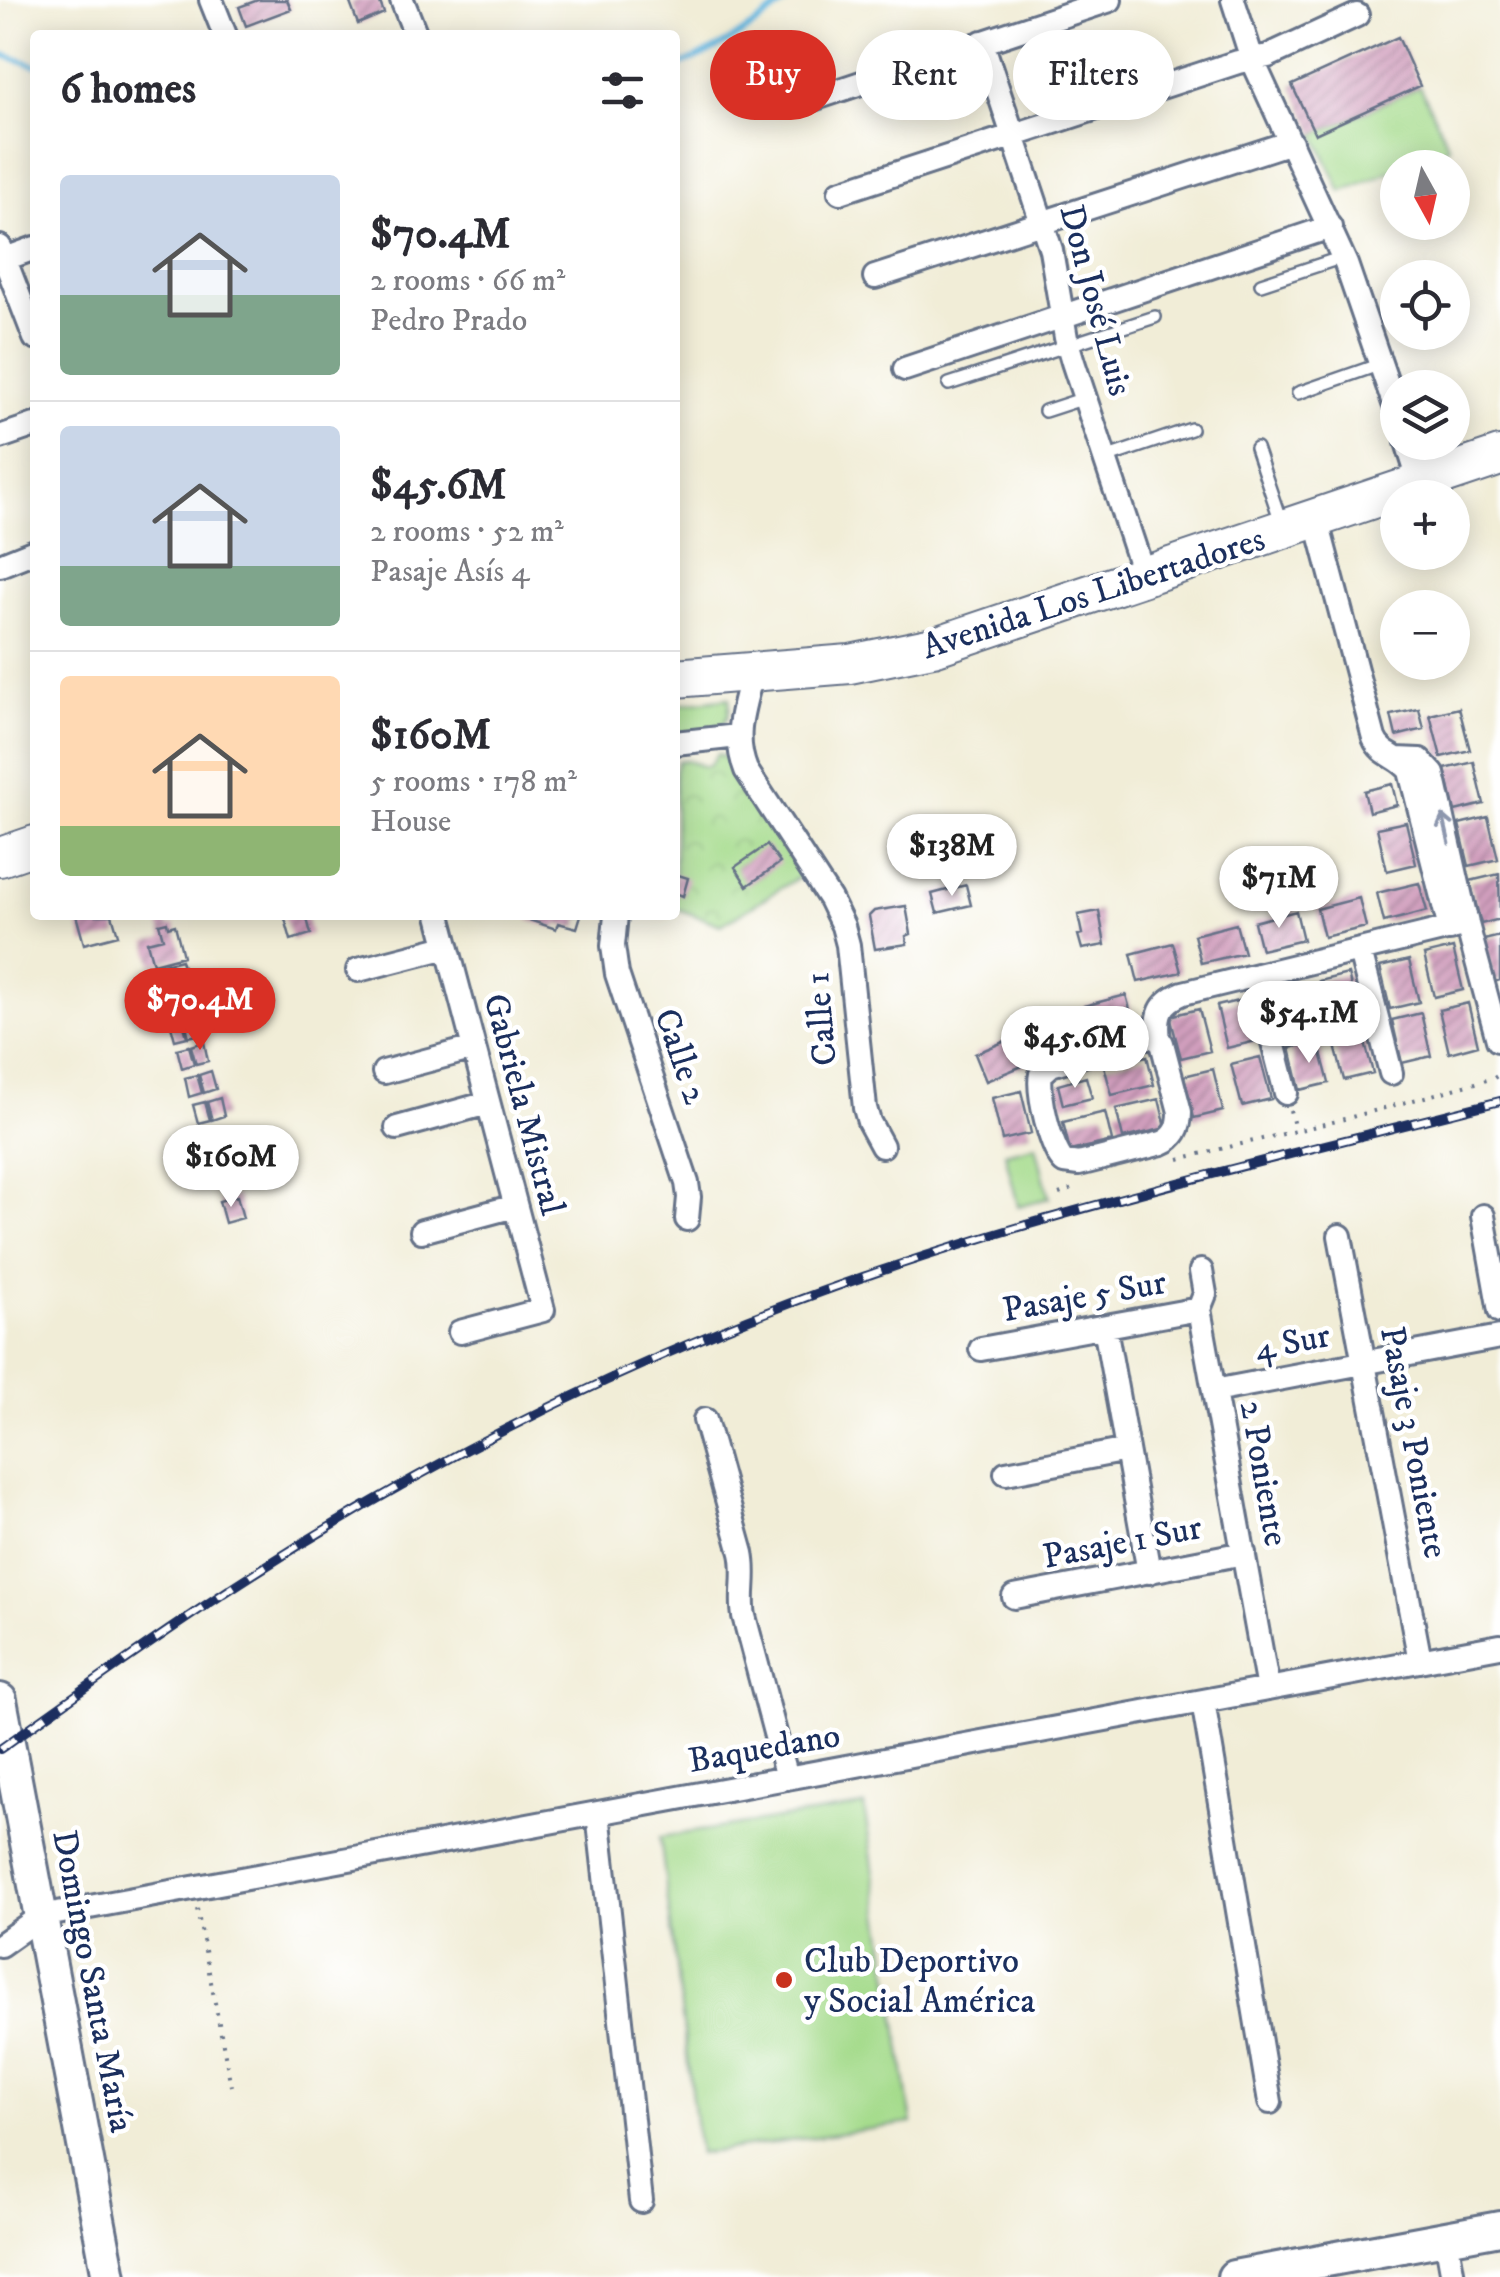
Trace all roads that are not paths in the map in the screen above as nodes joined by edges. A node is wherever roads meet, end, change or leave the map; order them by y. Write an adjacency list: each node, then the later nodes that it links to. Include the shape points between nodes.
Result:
1 (211, 0): 6 (street)
2 (402, 0): 7 (street)
3 (1110, 0): 8 (street)
4 (1232, 0): 9 (street)
5 (1357, 15): 9 (street)
6 (223, 30)
7 (409, 30)
8 (993, 38)
9 (1252, 60): 11 (street); 12 (street)
10 (993, 75): 11 (street, Don José Luis)
11 (1013, 136): 13 (street); 14 (street, Don José Luis)
12 (1291, 142): 14 (street); 15 (street)
13 (840, 192)
14 (1042, 222): 19 (street); 21 (street, Don José Luis)
15 (1330, 227): 18 (street); 21 (street)
16 (30, 249): 17 (street)
17 (2, 253): 23 (street)
18 (1344, 257): 20 (lane); 25 (street)
19 (874, 277)
20 (1261, 284)
21 (1062, 316): 24 (street, Don José Luis); 26 (street)
22 (1155, 316): 24 (lane)
23 (30, 325)
24 (1068, 346): 28 (lane); 30 (street, Don José Luis)
25 (1381, 364): 27 (street); 29 (lane)
26 (905, 368)
27 (1383, 370)
28 (949, 384)
29 (1298, 392)
30 (1085, 398): 31 (lane); 37 (street, Don José Luis)
31 (1046, 411)
32 (30, 427): 34 (street)
33 (1191, 429): 37 (lane)
34 (0, 437)
35 (1256, 448): 40 (lane)
36 (1500, 456): 38 (main road, Avenida Los Libertadores)
37 (1105, 458): 43 (street, Don José Luis)
38 (1429, 480)
39 (1380, 497): 40 (main road, Avenida Los Libertadores)
40 (1299, 524): 43 (main road, Avenida Los Libertadores); 52 (street, via 1374,738 1382,751 1420,760 1433,774)
41 (30, 554): 42 (street)
42 (0, 565)
43 (1144, 576): 44 (main road, Avenida Los Libertadores, via 892,657)
44 (752, 672): 45 (main road, Avenida Los Libertadores); 46 (street)
45 (680, 678)
46 (738, 736): 47 (street); 65 (street, Calle 1, via 746,770 843,926 864,1108)
47 (680, 742)
48 (30, 847): 49 (main road)
49 (0, 858)
50 (440, 920): 53 (street, Gabriela Mistral)
51 (616, 920): 68 (street, Calle 2, via 618,974 688,1183)
52 (1459, 927): 54 (street); 58 (street)
53 (447, 946): 55 (street); 59 (street, Gabriela Mistral)
54 (1360, 951): 56 (street); 61 (street)
55 (358, 970)
56 (1256, 976): 57 (street, via 1174,997 1157,1021); 62 (street)
57 (1159, 1040): 57 (street, via 1180,1112 1173,1136 1079,1164 1059,1158 1039,1086 1045,1069 1135,1039)
58 (1498, 1040)
59 (474, 1048): 60 (street); 63 (street, Gabriela Mistral)
60 (384, 1072)
61 (1391, 1073)
62 (1286, 1093)
63 (488, 1103): 64 (street); 66 (street, Gabriela Mistral)
64 (397, 1128)
65 (882, 1146)
66 (515, 1206): 69 (street); 75 (street, Gabriela Mistral, via 543,1310)
67 (1483, 1216): 73 (street)
68 (687, 1219)
69 (422, 1232)
70 (1340, 1236): 78 (street, Pasaje 3 Poniente)
71 (1201, 1271): 72 (street, 2 Poniente, via 1205,1294)
72 (1199, 1310): 74 (street, Pasaje 5 Sur); 79 (street, 2 Poniente)
73 (1500, 1311)
74 (1105, 1327): 77 (street, Pasaje 5 Sur); 81 (street)
75 (460, 1332)
76 (1500, 1338): 78 (street, 4 Sur)
77 (981, 1349)
78 (1364, 1363): 79 (street, 4 Sur); 87 (street, Pasaje 3 Poniente)
79 (1214, 1391): 83 (street, 2 Poniente)
80 (705, 1420): 91 (street, via 742,1553 744,1616)
81 (1127, 1450): 82 (street); 84 (street)
82 (1006, 1474)
83 (1244, 1554): 84 (street, Pasaje 1 Sur); 88 (street, 2 Poniente)
84 (1148, 1572): 85 (street, Pasaje 1 Sur)
85 (1014, 1597)
86 (1500, 1646): 87 (street, Baquedano)
87 (1420, 1660): 88 (street, Baquedano)
88 (1268, 1689): 90 (street, Baquedano)
89 (0, 1700): 93 (street, Domingo Santa María)
90 (1203, 1701): 91 (street, Baquedano); 95 (street)
91 (787, 1778): 92 (street, Baquedano)
92 (598, 1813): 93 (street, Baquedano); 96 (street)
93 (41, 1916): 94 (street); 100 (street, Domingo Santa María)
94 (0, 1945)
95 (1270, 2102)
96 (640, 2200)
97 (1500, 2228): 98 (street)
98 (1446, 2238): 99 (street); 102 (street)
99 (1279, 2273): 101 (street)
100 (109, 2277)
101 (1234, 2277)
102 (1453, 2277)

